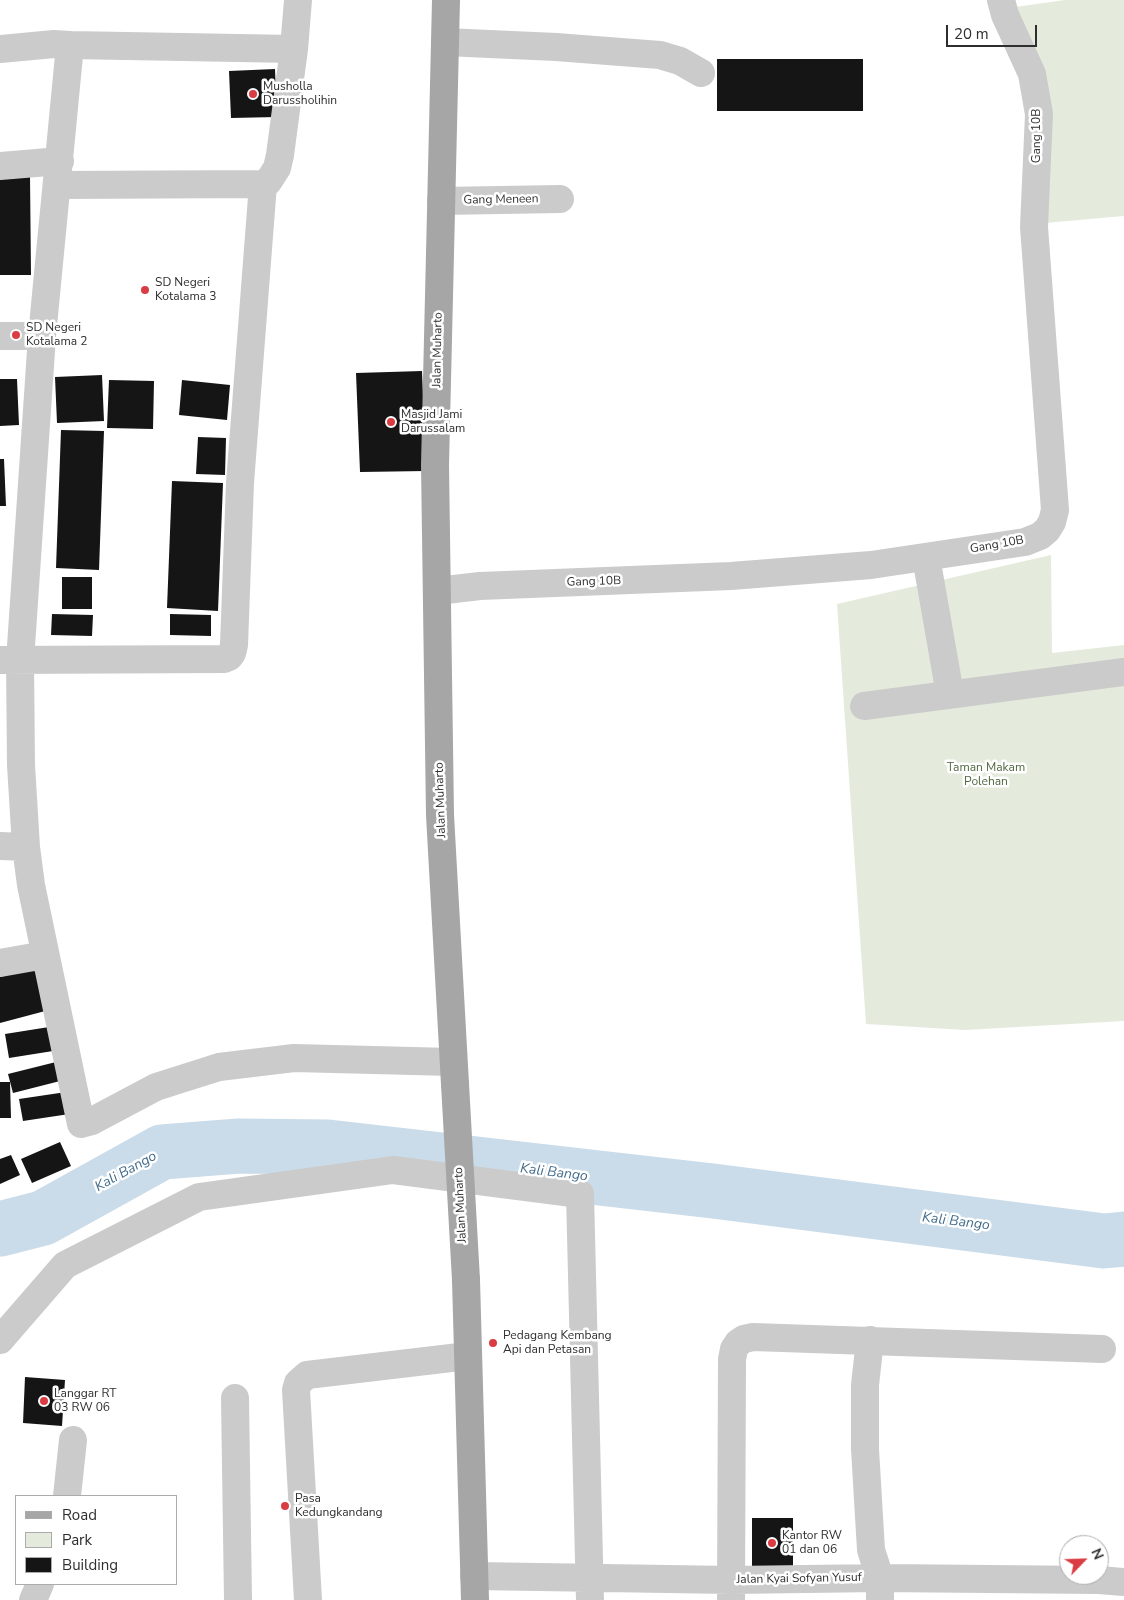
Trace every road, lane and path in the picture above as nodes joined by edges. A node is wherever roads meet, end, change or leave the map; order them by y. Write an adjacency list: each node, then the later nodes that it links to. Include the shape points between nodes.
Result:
1 (298, 0): 7 (street)
2 (446, 0): 4 (main road, Jalan Muharto)
3 (1001, 0): 16 (street, Gang 10B, via 1032,74 1039,114 1034,227 1055,510 1046,530 1025,542)
4 (445, 42): 8 (street, via 660,55); 13 (main road, Jalan Muharto)
5 (70, 45): 6 (street); 7 (street); 10 (street)
6 (0, 49)
7 (294, 49): 11 (street, via 277,168)
8 (701, 72)
9 (0, 166): 10 (street)
10 (59, 173): 11 (street); 15 (street)
11 (263, 184): 18 (street, via 240,483 232,653 224,659)
12 (560, 199): 13 (street, Gang Meneen)
13 (441, 201): 17 (main road, Jalan Muharto, via 435,465)
14 (0, 336): 15 (street)
15 (42, 336): 18 (street)
16 (926, 557): 17 (street, Gang 10B, via 871,565 731,576 480,586); 20 (street)
17 (437, 591): 26 (main road, Jalan Muharto, via 440,815)
18 (10, 660): 22 (street)
19 (1124, 672): 20 (street)
20 (950, 694): 21 (street)
21 (864, 706)
22 (10, 764): 23 (street)
23 (13, 847): 24 (street, via 31,885)
24 (45, 955): 25 (street); 26 (street, via 81,1124 156,1087 219,1068 294,1058)
25 (0, 962)
26 (454, 1073): 30 (main road, Jalan Muharto, bridge)
27 (0, 1340): 42 (street, via 65,1266 199,1197 393,1170 580,1194)
28 (870, 1340): 29 (street); 37 (street, via 865,1386 865,1449 871,1550); 38 (street, via 753,1337 744,1339 734,1349)
29 (1102, 1349)
30 (468, 1356): 36 (main road, Jalan Muharto); 41 (street, via 307,1375 298,1383)
31 (235, 1398): 40 (street)
32 (73, 1440): 33 (street)
33 (67, 1495)
34 (40, 1585): 39 (street)
35 (1107, 1587): 37 (street, Jalan Kyai Sofyan Yusuf)
36 (475, 1588): 38 (street, Jalan Kyai Sofyan Yusuf)
37 (880, 1589): 38 (street, Jalan Kyai Sofyan Yusuf)
38 (731, 1590)
39 (33, 1600)
40 (238, 1600)
41 (308, 1600)
42 (590, 1600)

